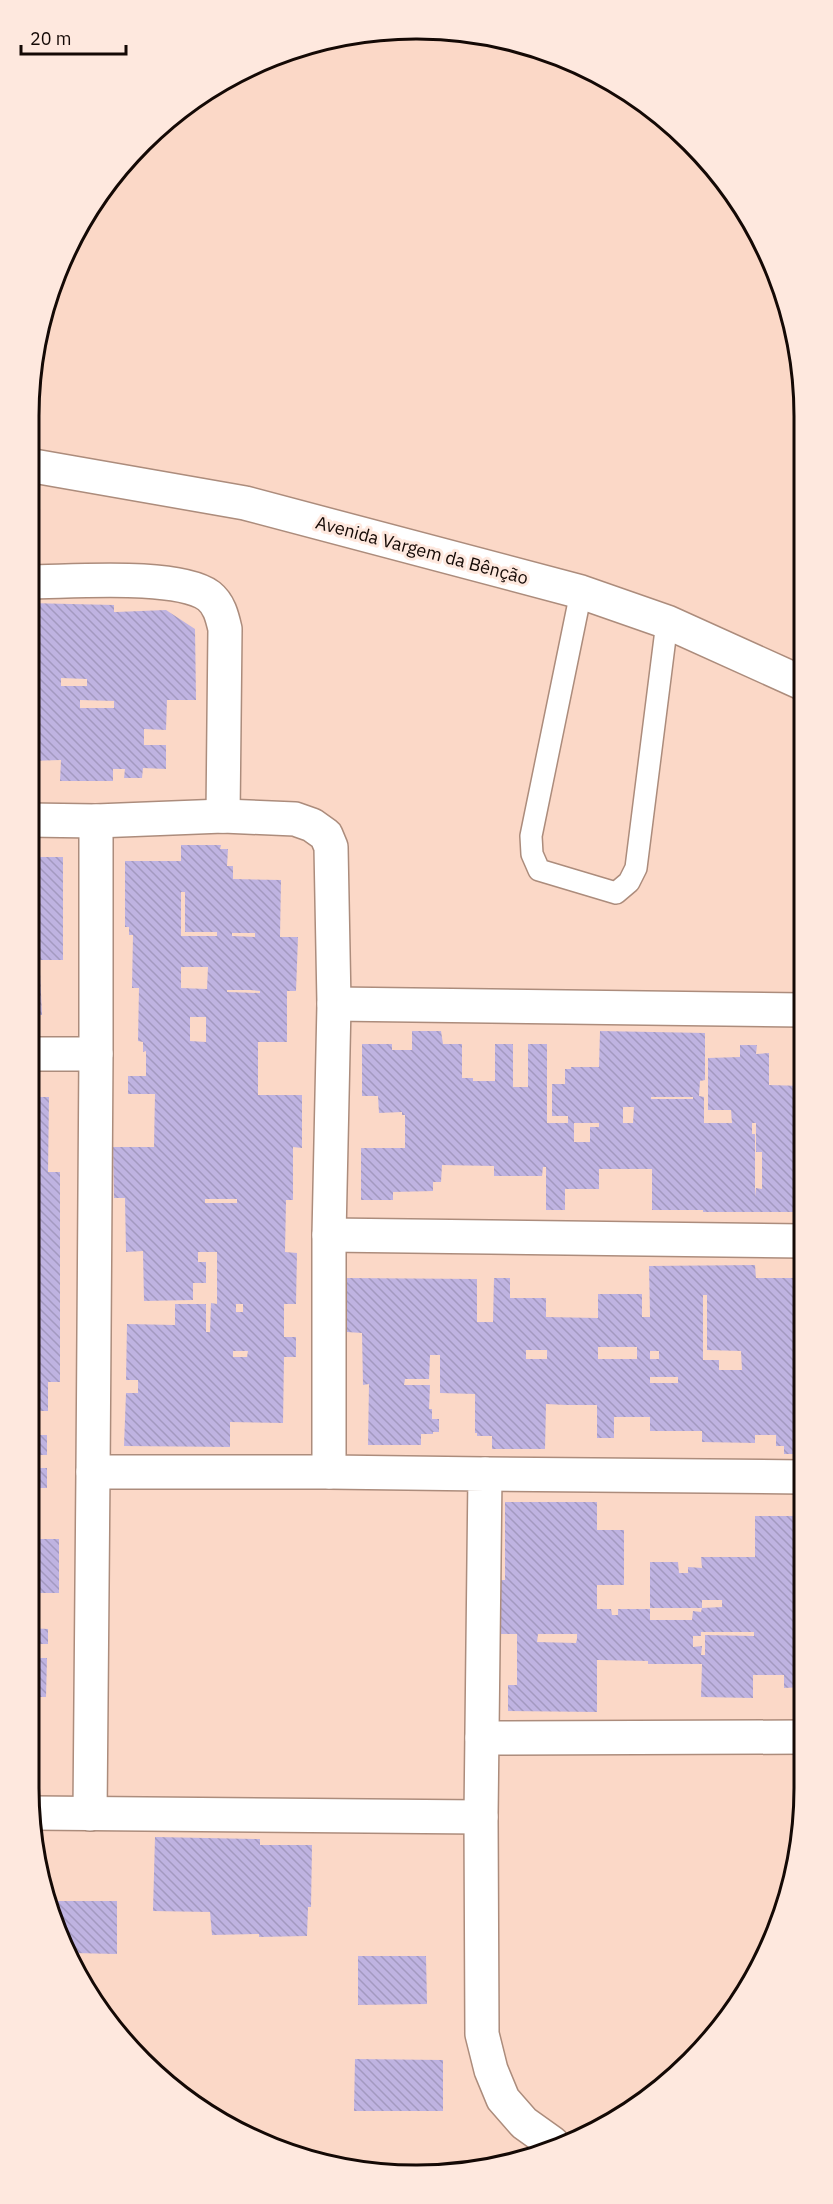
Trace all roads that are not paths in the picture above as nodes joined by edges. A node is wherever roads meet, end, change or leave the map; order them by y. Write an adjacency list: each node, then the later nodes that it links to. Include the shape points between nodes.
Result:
1 (39, 467): 3 (street, Avenida Vargem da Bênção, via 245,504)
2 (39, 582): 6 (street, via 170,582 210,597 221,612 225,629)
3 (581, 592): 4 (street, Avenida Vargem da Bênção); 4 (lane, via 531,836 532,854 539,870 616,893 629,882 636,868)
4 (667, 622): 5 (street, Avenida Vargem da Bênção)
5 (794, 679)
6 (223, 816): 8 (street); 9 (street, via 295,819 326,835 333,863)
7 (39, 820): 8 (street)
8 (96, 821): 12 (street)
9 (334, 1004): 10 (street); 13 (street)
10 (794, 1010)
11 (39, 1054): 12 (street)
12 (96, 1054): 15 (street)
13 (329, 1235): 14 (street); 16 (street)
14 (794, 1241)
15 (93, 1472): 16 (street); 22 (street)
16 (329, 1472): 17 (street)
17 (484, 1474): 18 (street); 20 (street)
18 (794, 1477)
19 (794, 1737): 20 (street)
20 (482, 1738): 23 (street)
21 (40, 1813): 22 (street)
22 (90, 1814): 23 (street)
23 (481, 1816): 24 (street, via 482,2034 503,2099)
24 (549, 2141)

